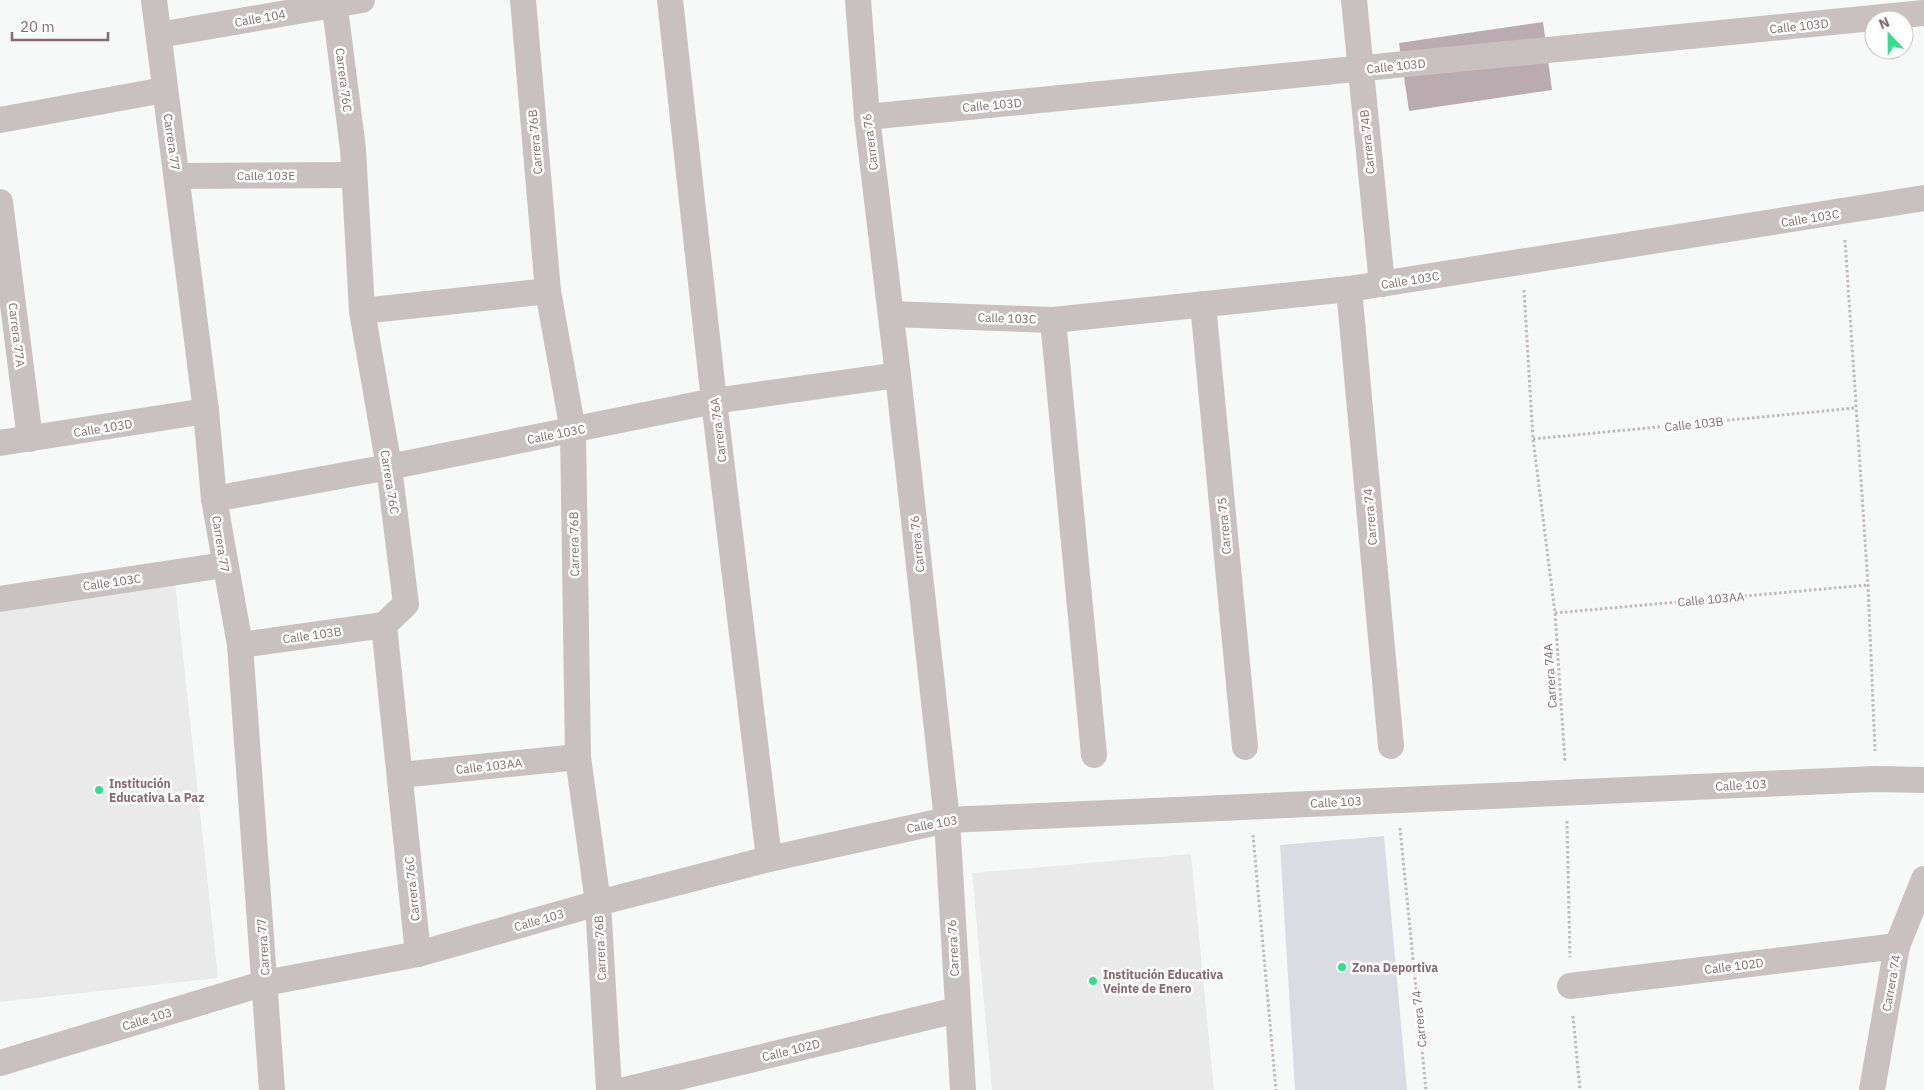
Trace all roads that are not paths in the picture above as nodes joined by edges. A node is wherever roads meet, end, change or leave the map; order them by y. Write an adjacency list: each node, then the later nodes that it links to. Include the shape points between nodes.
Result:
1 (154, 0): 9 (street, Carrera 77)
2 (362, 0): 7 (street, Calle 104)
3 (523, 0): 21 (street, Carrera 76B)
4 (670, 0): 27 (street, Carrera 76A)
5 (858, 0): 12 (street, Carrera 76)
6 (1354, 0): 10 (street, Carrera 74B)
7 (335, 3): 9 (street, Calle 104); 14 (street, Carrera 76C)
8 (1924, 13): 10 (street, Calle 103D)
9 (159, 36): 11 (street, Carrera 77)
10 (1360, 69): 12 (street, Calle 103D); 19 (street, Carrera 74B)
11 (164, 90): 13 (street); 15 (street, Carrera 77)
12 (867, 117): 24 (street, Carrera 76)
13 (0, 120)
14 (354, 175): 15 (street, Calle 103E); 23 (street, Carrera 76C)
15 (177, 176): 28 (street, Carrera 77)
16 (1924, 198): 19 (street, Calle 103C)
17 (0, 202): 18 (street, Carrera 77A)
18 (4, 267): 30 (street, Carrera 77A)
19 (1382, 284): 20 (street, Calle 103C)
20 (1349, 289): 22 (street, Calle 103C); 38 (street, Carrera 74)
21 (548, 291): 23 (street); 29 (street, Carrera 76B)
22 (1203, 304): 25 (street, Calle 103C); 39 (street, Carrera 75)
23 (362, 312): 32 (street, Carrera 76C)
24 (891, 314): 25 (street, Calle 103C); 26 (street, Carrera 76)
25 (1053, 320): 40 (street)
26 (898, 375): 27 (street, Calle 103C); 44 (street, Carrera 76)
27 (714, 401): 29 (street, Calle 103C); 45 (street, Carrera 76A)
28 (206, 411): 30 (street, Calle 103D); 33 (street, Carrera 77)
29 (573, 431): 32 (street, Calle 103C); 41 (street, Carrera 76B)
30 (30, 439): 31 (street, Calle 103D)
31 (0, 443)
32 (389, 467): 33 (street, Calle 103C); 36 (street, Carrera 76C, via 406,604)
33 (214, 499): 34 (street, Carrera 77)
34 (224, 565): 35 (street, Calle 103C); 37 (street, Carrera 77)
35 (0, 598)
36 (384, 625): 37 (street, Calle 103B); 42 (street, Carrera 76C)
37 (240, 645): 50 (street, Carrera 77)
38 (1391, 746)
39 (1245, 747)
40 (1094, 755)
41 (578, 757): 42 (street, Calle 103AA); 47 (street, Carrera 76B)
42 (400, 775): 49 (street, Carrera 76C)
43 (1924, 780): 44 (street, Calle 103, via 1876,779)
44 (947, 820): 45 (street, Calle 103); 52 (street, Carrera 76)
45 (769, 859): 47 (street, Calle 103)
46 (1924, 879): 48 (street, Carrera 74)
47 (598, 903): 49 (street, Calle 103); 55 (street, Carrera 76B)
48 (1897, 946): 51 (street, Calle 102D); 58 (street, Carrera 74)
49 (418, 954): 50 (street, Calle 103)
50 (265, 983): 53 (street, Calle 103); 54 (street, Carrera 77)
51 (1570, 986)
52 (957, 1010): 56 (street, Calle 102D); 57 (street, Carrera 76)
53 (0, 1063)
54 (272, 1090)
55 (609, 1090)
56 (626, 1090)
57 (963, 1090)
58 (1872, 1090)

